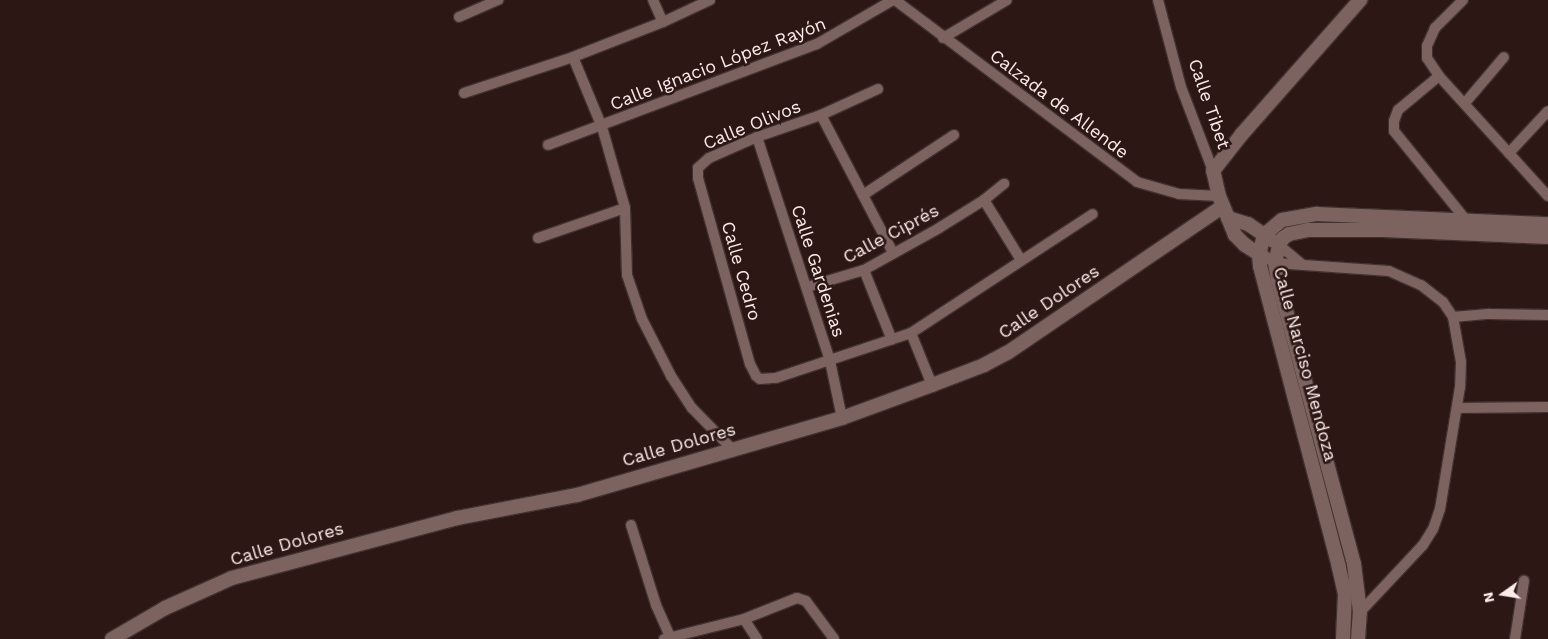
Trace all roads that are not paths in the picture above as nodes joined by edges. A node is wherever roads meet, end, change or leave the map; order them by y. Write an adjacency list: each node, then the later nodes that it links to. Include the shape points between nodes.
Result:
1 (498, 0): 9 (street)
2 (654, 0): 10 (street)
3 (710, 0): 10 (street)
4 (894, 0): 11 (street, Calzada de Allende); 20 (street, Calle Ignacio López Rayón, via 817,44)
5 (1007, 0): 11 (street)
6 (1158, 0): 26 (street, Calle Tibet, via 1181,87)
7 (1360, 0): 26 (street, via 1242,134)
8 (1463, 0): 14 (street, via 1445,16 1428,40 1427,58)
9 (459, 17)
10 (663, 22): 12 (street)
11 (943, 38): 31 (street, Calzada de Allende, via 1137,182)
12 (573, 57): 16 (street); 20 (street)
13 (1504, 57): 17 (street)
14 (1439, 76): 17 (street); 34 (street, via 1398,110 1394,131)
15 (878, 89): 19 (street, Calle Olivos)
16 (464, 92)
17 (1465, 103): 24 (street)
18 (1548, 112): 24 (street)
19 (821, 115): 22 (street, Calle Olivos); 28 (street)
20 (602, 127): 23 (street, Calle Ignacio López Rayón); 32 (street)
21 (954, 135): 28 (street)
22 (757, 137): 25 (street, Calle Olivos, via 709,158); 47 (street, Calle Gardenias)
23 (548, 145)
24 (1509, 154): 29 (street)
25 (698, 168): 52 (street, Calle Cedro, via 698,178 756,376 760,379 776,378)
26 (1213, 172): 31 (street, Calle Tibet)
27 (1004, 184): 30 (street, Calle Ciprés)
28 (863, 195): 41 (street)
29 (1548, 196)
30 (984, 200): 41 (street, Calle Ciprés); 43 (street)
31 (1223, 207): 37 (street); 42 (street, Calle Tibet, via 1239,240); 53 (street, Calle Dolores, via 1007,353)
32 (625, 208): 39 (street); 57 (street, via 627,275 642,319 670,376 692,408)
33 (1093, 214): 43 (street)
34 (1466, 220): 35 (street, Calle Narciso Mendoza); 36 (street, Calle Narciso Mendoza)
35 (1385, 223): 37 (street, Calle Narciso Mendoza, via 1307,214 1282,220); 38 (street, Calle Narciso Mendoza); 40 (street, Calle Narciso Mendoza, via 1300,231 1283,238)
36 (1548, 224)
37 (1264, 235): 40 (street); 42 (street, Calle Narciso Mendoza)
38 (1548, 237)
39 (538, 238)
40 (1279, 245): 44 (street, Calle Narciso Mendoza); 45 (street)
41 (893, 253): 46 (street, Calle Ciprés)
42 (1258, 254): 44 (street, Calle Tibet); 66 (street, Calle Narciso Mendoza, via 1340,567 1345,594)
43 (1021, 260): 50 (street)
44 (1275, 263): 45 (street); 60 (street, Calle Narciso Mendoza, via 1354,564)
45 (1302, 264): 49 (street, via 1374,268 1402,275 1443,302)
46 (864, 270): 47 (street, Calle Ciprés); 51 (street)
47 (807, 287): 52 (street, Calle Gardenias)
48 (1548, 315): 49 (street)
49 (1453, 317): 55 (street, via 1461,362)
50 (911, 333): 51 (street); 53 (street)
51 (892, 340): 52 (street)
52 (830, 361): 56 (street, Calle Gardenias)
53 (932, 385): 56 (street, Calle Dolores)
54 (1548, 407): 55 (street)
55 (1458, 408): 60 (street, via 1440,509 1433,529 1423,545)
56 (842, 418): 57 (street, Calle Dolores)
57 (732, 449): 63 (street, Calle Dolores, via 577,495 457,518 232,578 165,608)
58 (631, 525): 62 (street)
59 (1524, 581): 68 (street)
60 (1360, 612): 67 (street, Calle Narciso Mendoza)
61 (744, 618): 62 (street); 64 (street); 65 (street, via 802,598)
62 (668, 638)
63 (112, 639)
64 (758, 639)
65 (834, 639)
66 (1343, 639)
67 (1358, 639)
68 (1515, 639)

